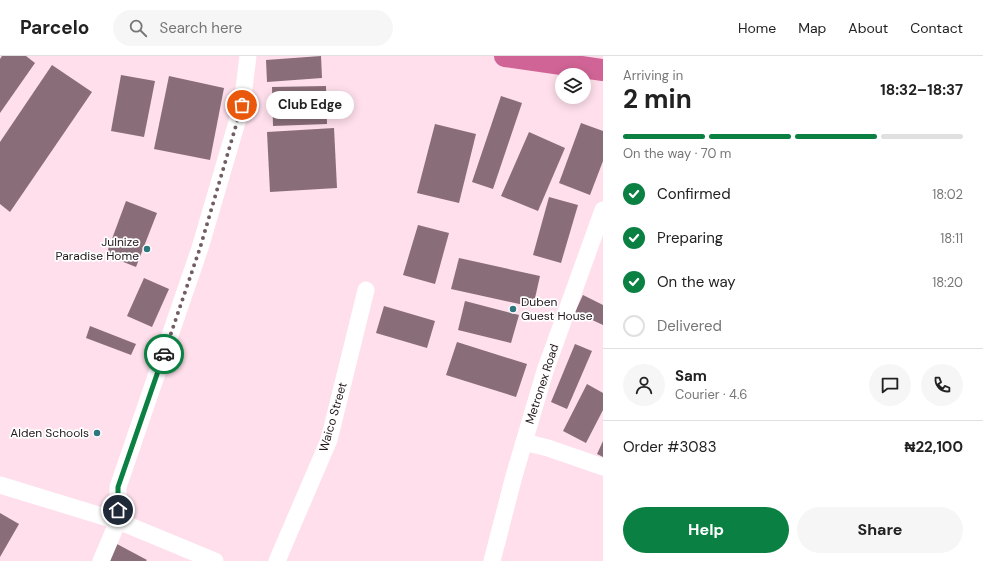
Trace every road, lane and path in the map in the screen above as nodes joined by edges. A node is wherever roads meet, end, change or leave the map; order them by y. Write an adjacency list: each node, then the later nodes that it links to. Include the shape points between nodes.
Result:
1 (248, 56): 9 (street, via 242,105 200,248 118,487)
2 (505, 56): 3 (highway)
3 (603, 70)
4 (603, 210): 6 (street, Metronex Road, via 545,372)
5 (366, 290): 12 (street, Waico Street, via 329,440)
6 (524, 442): 7 (street); 13 (street, Metronex Road)
7 (603, 467)
8 (0, 484): 9 (street)
9 (118, 521): 10 (street); 11 (street)
10 (101, 561)
11 (215, 561)
12 (277, 561)
13 (493, 561)

